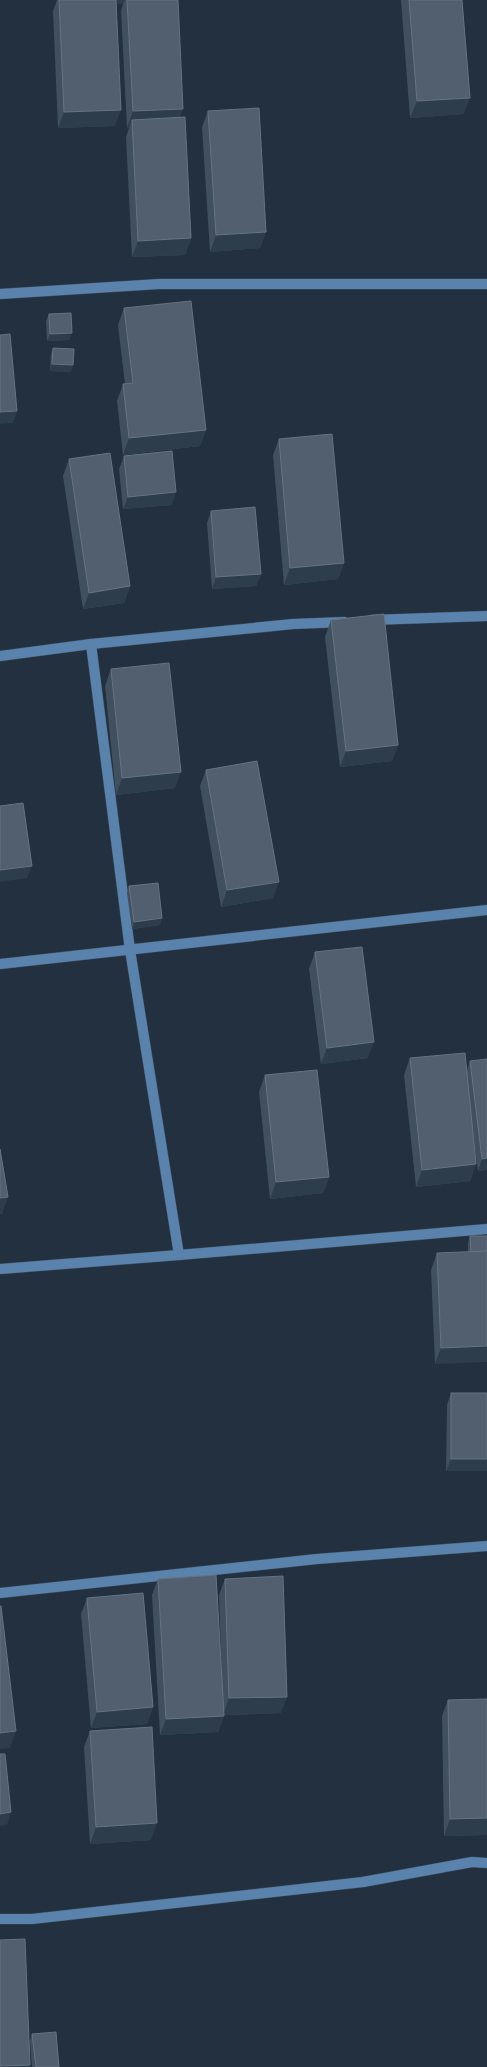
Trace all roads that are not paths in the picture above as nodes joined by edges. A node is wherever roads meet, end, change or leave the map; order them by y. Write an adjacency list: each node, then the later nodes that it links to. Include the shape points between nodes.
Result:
1 (487, 284): 2 (street, via 159,284)
2 (0, 294)
3 (487, 616): 4 (street, via 294,624)
4 (91, 644): 5 (street); 7 (street)
5 (0, 656)
6 (487, 910): 7 (street)
7 (130, 950): 8 (street); 10 (street)
8 (0, 964)
9 (487, 1229): 10 (street)
10 (179, 1255): 11 (street)
11 (0, 1269)
12 (487, 1546): 13 (street, via 317,1559)
13 (0, 1593)
14 (487, 1863): 15 (street, via 472,1862 363,1882 32,1919)
15 (0, 1919)

